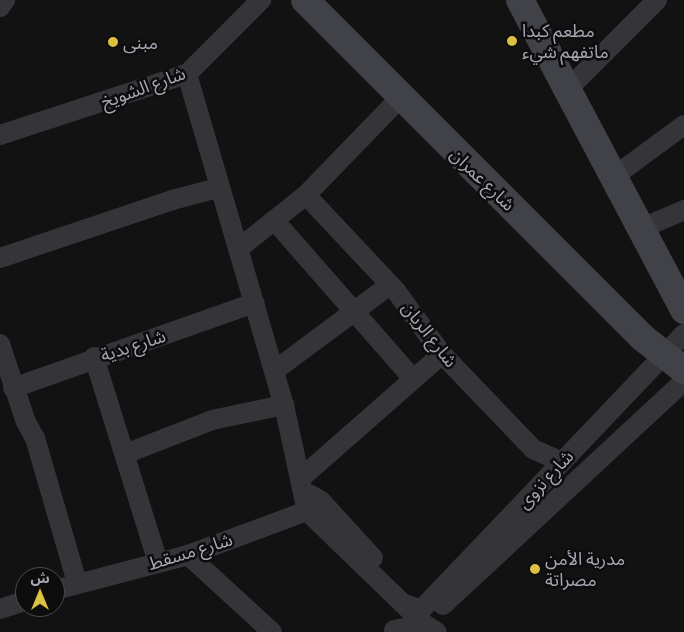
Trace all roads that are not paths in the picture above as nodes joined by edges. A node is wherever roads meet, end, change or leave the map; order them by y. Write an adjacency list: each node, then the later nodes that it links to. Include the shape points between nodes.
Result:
1 (5, 0): 6 (street)
2 (261, 0): 7 (street, شارع الشويخ)
3 (305, 0): 9 (main road, شارع عمران)
4 (520, 0): 8 (main road)
5 (657, 0): 8 (street)
6 (0, 7)
7 (187, 74): 11 (street, شارع الشويخ); 13 (street)
8 (568, 89): 12 (main road)
9 (400, 98): 14 (street); 28 (main road, شارع عمران, via 643,338)
10 (684, 125): 12 (street)
11 (0, 135)
12 (612, 178): 17 (main road)
13 (218, 188): 18 (street); 19 (street, via 172,200)
14 (306, 195): 16 (street); 20 (street, شارع الريان)
15 (684, 210): 17 (street)
16 (274, 220): 18 (street); 23 (street)
17 (642, 228): 22 (main road)
18 (238, 249): 21 (street)
19 (0, 258)
20 (390, 285): 23 (street); 26 (street, شارع الريان)
21 (254, 303): 27 (street, شارع بدية); 29 (street)
22 (684, 310)
23 (354, 313): 29 (street); 30 (street)
24 (684, 334): 28 (street, شارع نزوى)
25 (0, 344): 32 (street)
26 (442, 354): 30 (street); 35 (street, شارع الريان, via 533,449)
27 (94, 358): 32 (street, شارع بدية); 34 (street)
28 (674, 362): 35 (street, شارع نزوى)
29 (274, 371): 33 (street)
30 (413, 379): 36 (street)
31 (684, 381): 44 (street, شارع نزوى)
32 (13, 388): 39 (street, via 35,438)
33 (284, 405): 34 (street, via 212,420); 36 (street)
34 (125, 454): 38 (street)
35 (562, 462): 44 (street, شارع نزوى)
36 (308, 496): 37 (street, شارع مسقط); 41 (street); 44 (street)
37 (188, 555): 38 (street, شارع مسقط); 46 (street)
38 (158, 562): 39 (street, شارع مسقط)
39 (77, 582): 40 (street, شارع مسقط)
40 (65, 586)
41 (402, 603): 44 (street); 45 (street)
42 (15, 604): 43 (street)
43 (0, 609)
44 (429, 619): 45 (street); 47 (street)
45 (393, 631)
46 (272, 632)
47 (444, 632)

